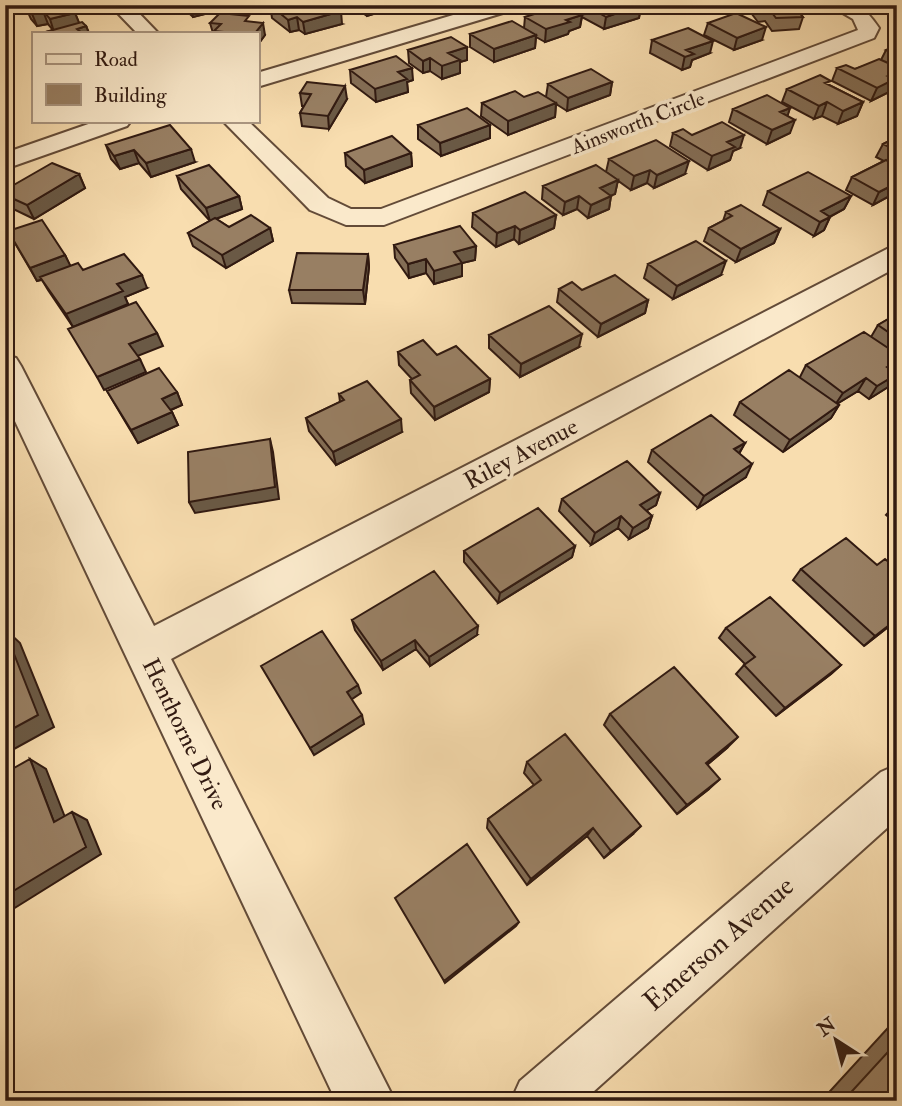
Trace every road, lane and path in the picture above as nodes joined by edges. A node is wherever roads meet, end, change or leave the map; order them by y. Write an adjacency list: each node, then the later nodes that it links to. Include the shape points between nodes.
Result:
1 (120, 5): 4 (street)
2 (509, 5): 5 (street)
3 (839, 5): 7 (street, Ainsworth Circle, via 867,22 867,34 401,213 346,217 318,204)
4 (147, 32)
5 (259, 79)
6 (116, 122): 8 (street)
7 (236, 122)
8 (5, 162)
9 (897, 256): 11 (street, Riley Avenue)
10 (5, 366): 11 (street, Henthorne Drive)
11 (145, 652): 13 (street, Henthorne Drive)
12 (897, 788): 14 (street, Emerson Avenue)
13 (366, 1101)
14 (540, 1101)

